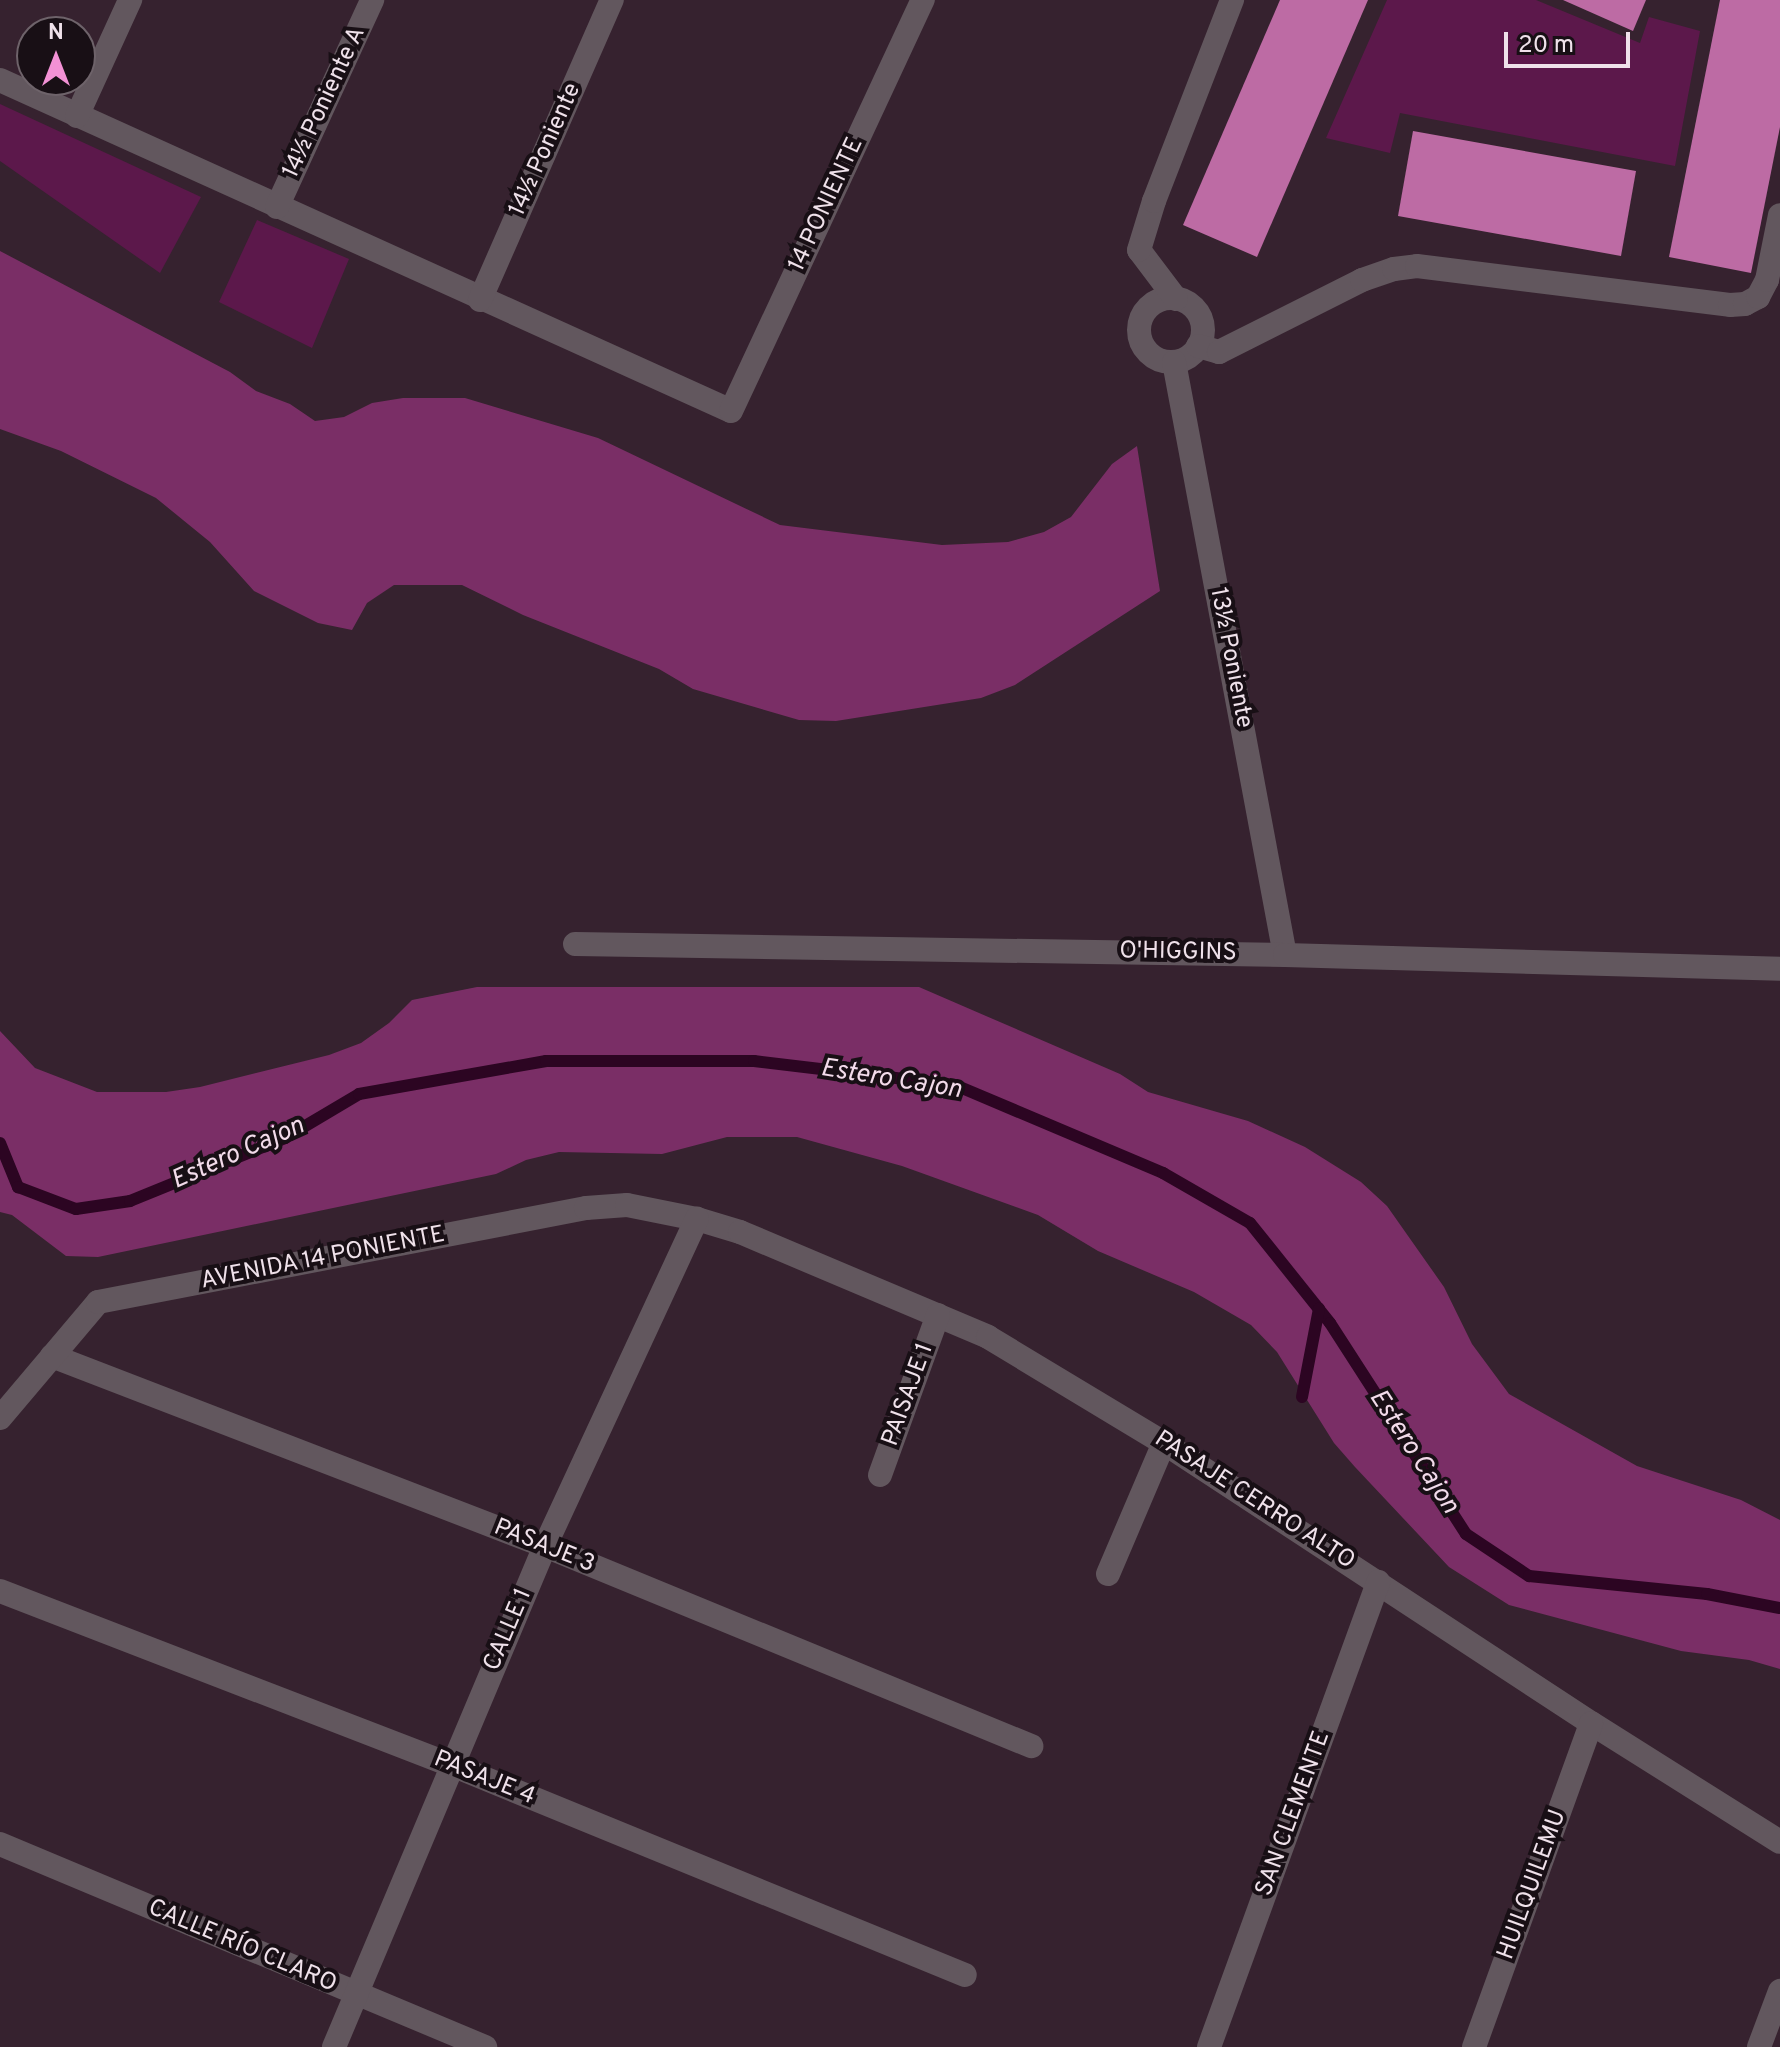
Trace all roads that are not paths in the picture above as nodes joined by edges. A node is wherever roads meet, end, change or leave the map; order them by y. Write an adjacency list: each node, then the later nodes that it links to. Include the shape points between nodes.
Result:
1 (130, 0): 7 (street)
2 (372, 0): 8 (street, 14½ Poniente A)
3 (612, 0): 11 (street, 14½ Poniente)
4 (923, 0): 11 (street, 14 PONIENTE, via 731,411)
5 (1232, 0): 10 (street, via 1139,250)
6 (0, 80): 7 (street)
7 (77, 116): 8 (street)
8 (277, 207): 11 (street)
9 (1780, 215): 12 (street, via 1767,280 1758,297 1745,304 1417,266 1362,280 1219,352)
10 (1176, 299): 12 (street, via 1200,316); 13 (street, via 1147,309 1139,329 1140,340 1153,357)
11 (480, 300)
12 (1198, 346): 13 (street)
13 (1174, 362): 15 (street, 13½ Poniente)
14 (575, 944): 15 (street, O'HIGGINS)
15 (1285, 955): 16 (street, O'HIGGINS)
16 (1780, 969)
17 (697, 1219): 18 (street, PASAJE CERRO ALTO); 19 (street, AVENIDA 14 PONIENTE, via 627,1205 586,1208 98,1302); 23 (street, CALLE 1)
18 (938, 1315): 21 (street, PASAJE CERRO ALTO, via 988,1337); 22 (street, PAISAJE 1)
19 (52, 1356): 20 (street, AVENIDA 14 PONIENTE); 23 (street, PASAJE 3)
20 (0, 1418)
21 (1164, 1443): 24 (street); 25 (street, PASAJE CERRO ALTO)
22 (880, 1475)
23 (545, 1546): 28 (street, PASAJE 3); 29 (street, CALLE 1)
24 (1108, 1574)
25 (1378, 1582): 27 (street, PASAJE CERRO ALTO); 37 (street, SAN CLEMENTE)
26 (0, 1591): 29 (street, PASAJE 4)
27 (1591, 1723): 30 (street, PASAJE CERRO ALTO); 38 (street, HUILQUILEMU)
28 (1031, 1746)
29 (452, 1765): 32 (street, PASAJE 4); 34 (street, CALLE 1)
30 (1780, 1842)
31 (0, 1844): 34 (street, CALLE RÍO CLARO)
32 (965, 1975)
33 (1780, 1991): 39 (street)
34 (356, 1995): 35 (street, CALLE 1); 36 (street, CALLE RÍO CLARO)
35 (334, 2047)
36 (485, 2047)
37 (1209, 2047)
38 (1474, 2047)
39 (1759, 2047)

